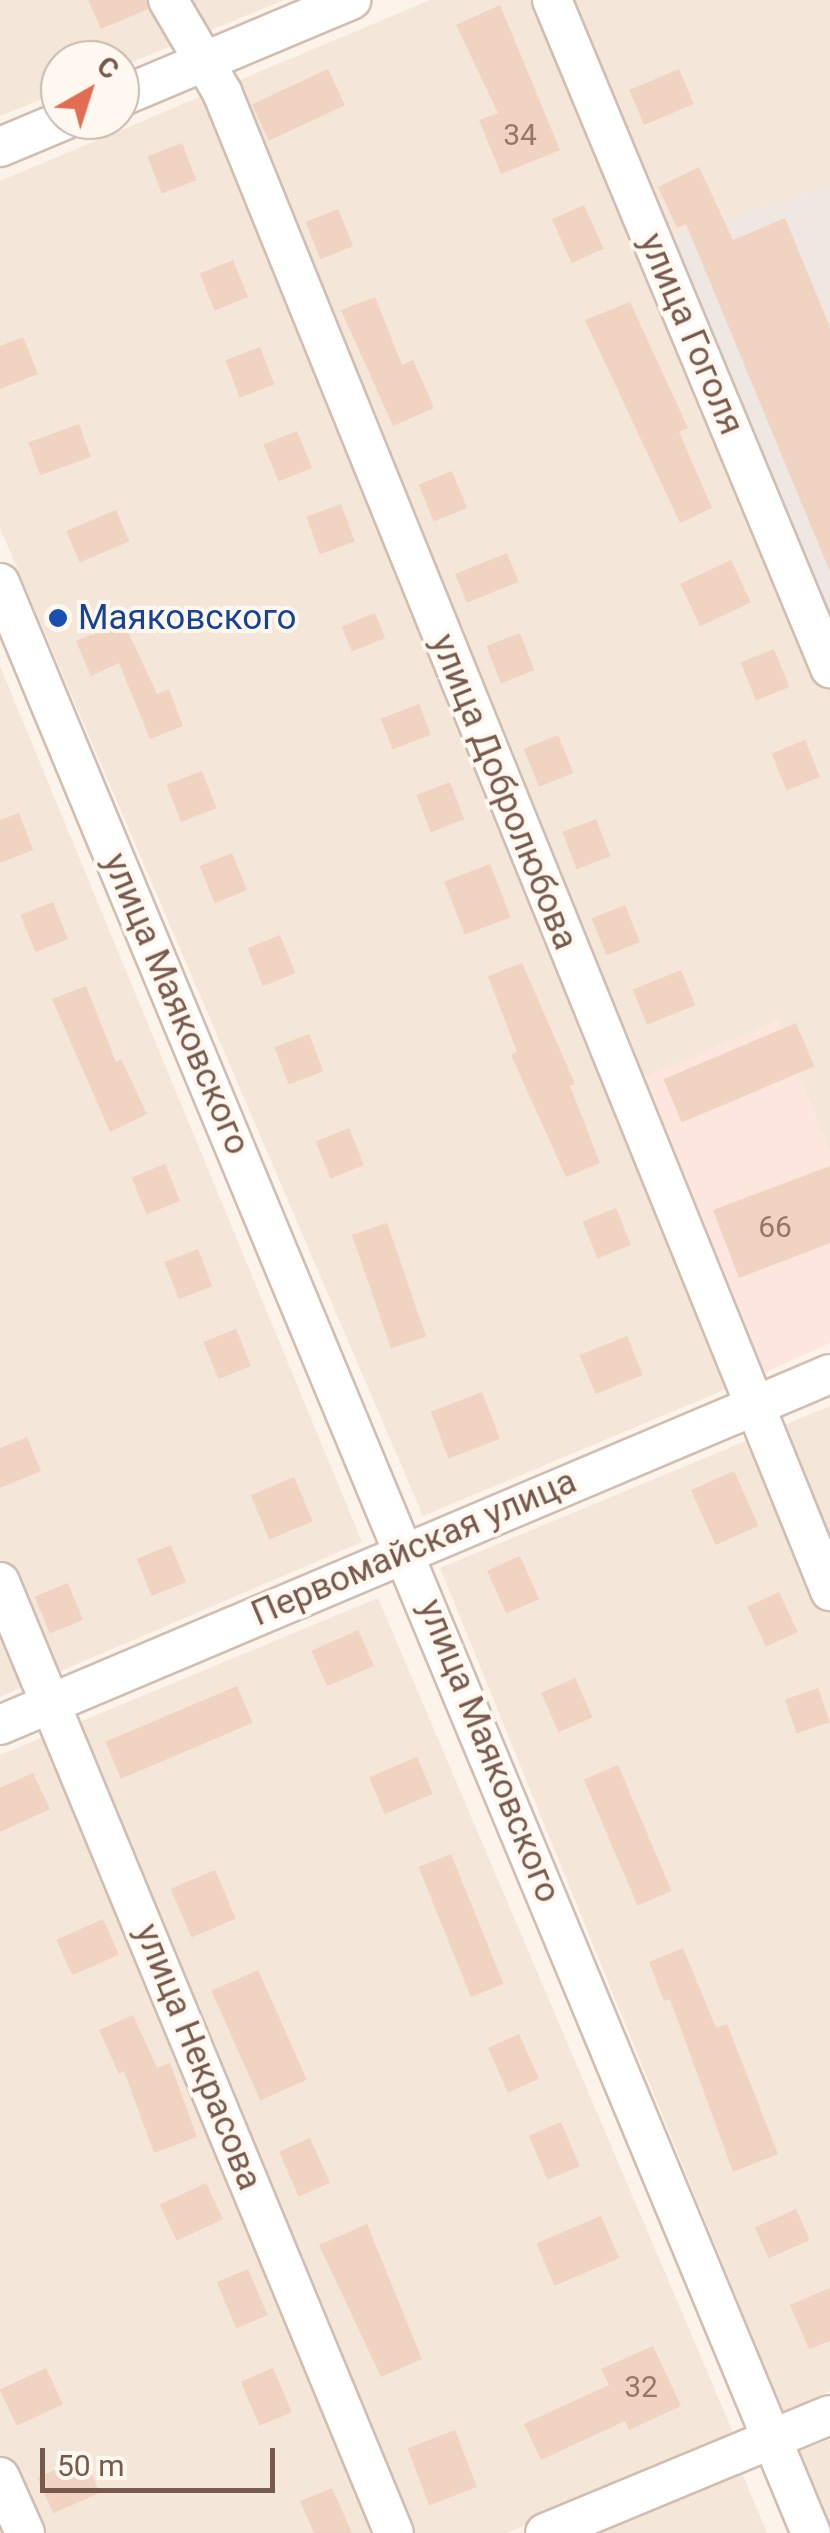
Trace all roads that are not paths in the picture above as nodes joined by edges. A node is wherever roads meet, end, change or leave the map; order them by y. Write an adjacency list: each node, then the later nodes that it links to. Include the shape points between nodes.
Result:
1 (168, 0): 4 (street, улица Добролюбова)
2 (351, 0): 4 (street)
3 (552, 0): 9 (street, улица Гоголя)
4 (203, 62): 5 (street); 11 (street, улица Добролюбова, via 222,92)
5 (140, 89)
6 (40, 130): 7 (street)
7 (0, 147)
8 (0, 583): 12 (street, улица Маяковского)
9 (830, 668)
10 (830, 1374): 11 (street, Первомайская улица)
11 (754, 1407): 12 (street, Первомайская улица); 14 (street, улица Добролюбова)
12 (406, 1549): 15 (street, Первомайская улица); 18 (street, улица Маяковского)
13 (0, 1582): 15 (street, улица Некрасова)
14 (830, 1590)
15 (52, 1703): 16 (street, Первомайская улица); 21 (street, улица Некрасова)
16 (0, 1725)
17 (830, 2415): 18 (street)
18 (772, 2439): 22 (street); 23 (street, улица Маяковского)
19 (0, 2476): 20 (street)
20 (25, 2533)
21 (394, 2533)
22 (545, 2533)
23 (811, 2533)

